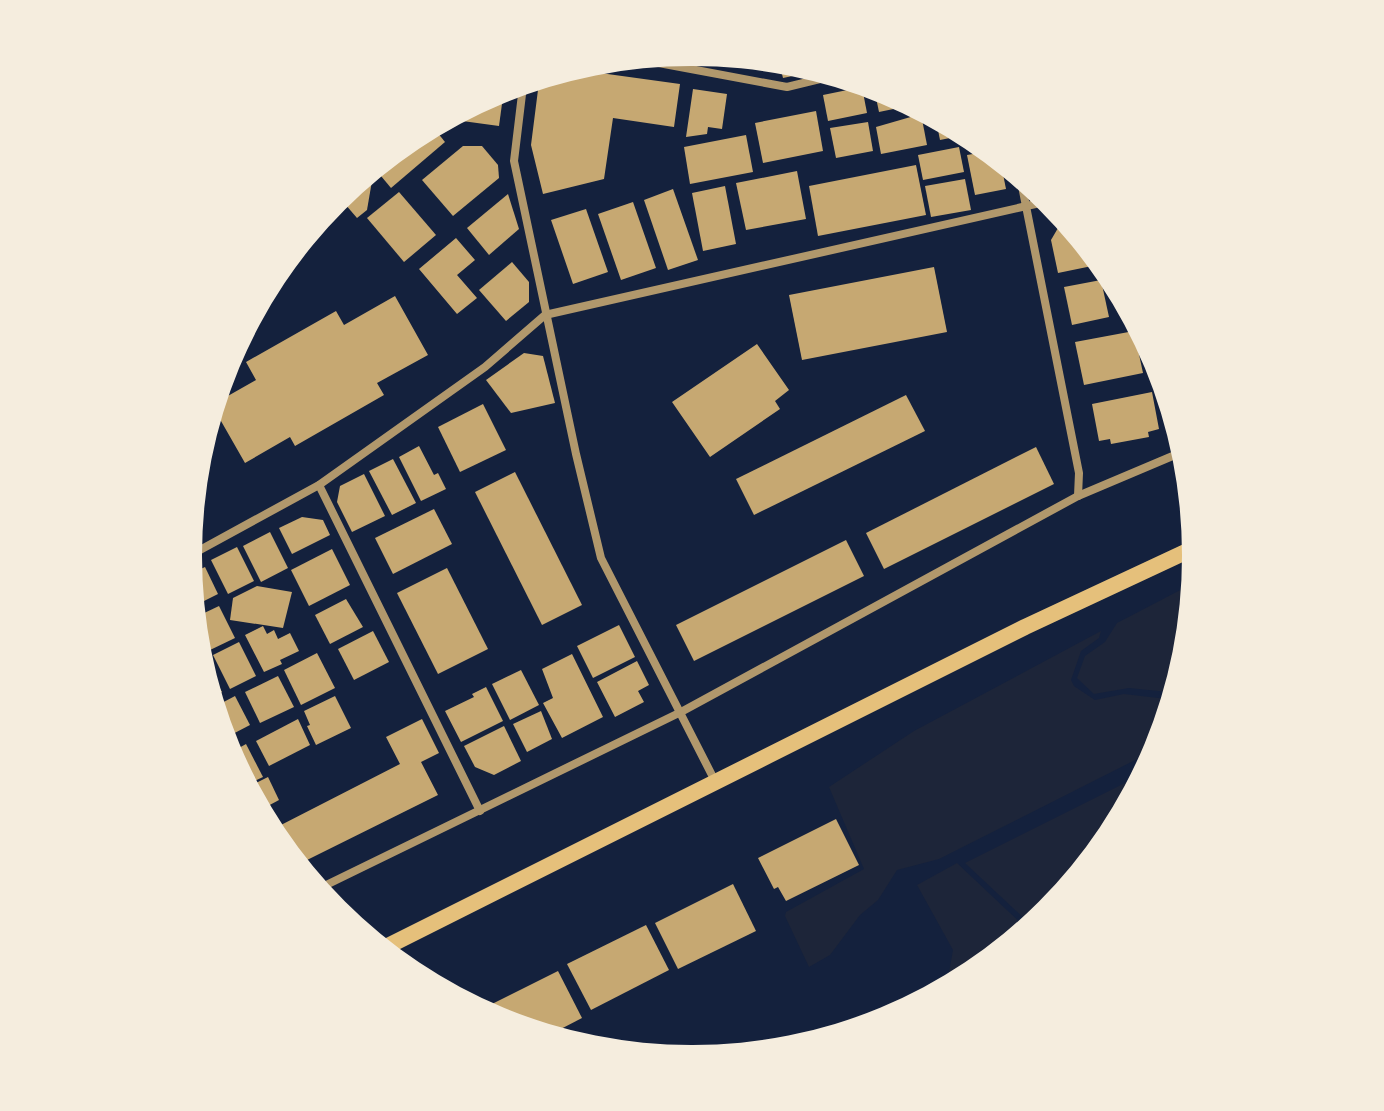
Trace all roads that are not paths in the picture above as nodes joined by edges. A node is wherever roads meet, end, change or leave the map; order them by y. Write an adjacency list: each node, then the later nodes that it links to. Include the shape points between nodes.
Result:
1 (677, 66): 2 (street, via 787,87)
2 (811, 81)
3 (522, 97): 7 (street, via 514,161)
4 (1024, 196): 6 (street)
5 (1033, 204): 6 (street)
6 (1026, 206): 7 (street); 10 (street, via 1079,473)
7 (545, 315): 9 (street, via 485,367); 13 (street, via 601,558)
8 (1171, 457): 10 (street)
9 (319, 485): 11 (street); 15 (street)
10 (1078, 496): 13 (street)
11 (202, 549)
12 (1182, 554): 14 (main road)
13 (681, 712): 14 (street); 15 (street)
14 (716, 784): 17 (main road)
15 (480, 811): 16 (street)
16 (329, 884)
17 (393, 943)

